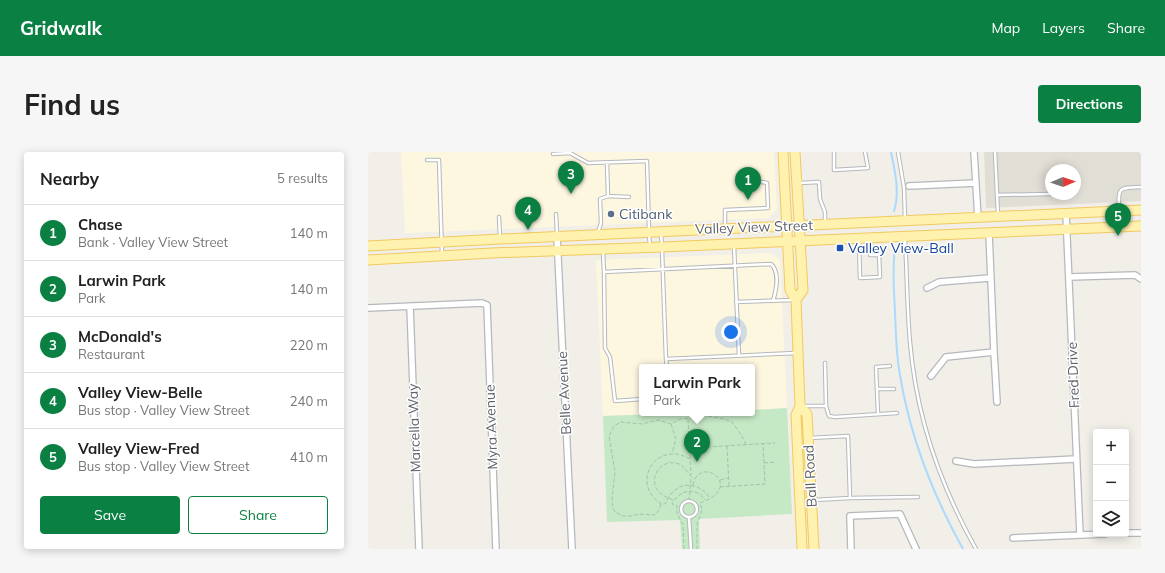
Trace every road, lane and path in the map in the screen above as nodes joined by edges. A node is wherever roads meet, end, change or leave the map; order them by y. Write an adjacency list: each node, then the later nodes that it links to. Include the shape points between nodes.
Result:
1 (783, 152): 30 (main road, Ball Road)
2 (795, 152): 12 (main road, Ball Road)
3 (834, 152): 4 (lane, via 834,170 868,168)
4 (865, 152)
5 (898, 152): 27 (lane, via 904,188)
6 (974, 152): 13 (street)
7 (995, 152): 18 (lane)
8 (553, 154): 10 (lane, via 570,153 588,163)
9 (427, 160): 45 (lane, via 439,160)
10 (607, 163): 17 (lane); 35 (lane, via 647,161)
11 (762, 182): 32 (lane, via 767,183 768,208 725,210)
12 (797, 183): 28 (lane, via 819,182); 29 (main road, Ball Road)
13 (976, 183): 14 (street); 26 (street)
14 (908, 186)
15 (1141, 187): 21 (lane, via 1124,188 1119,192)
16 (1045, 194): 18 (lane)
17 (608, 196): 19 (lane); 37 (lane, via 600,199 601,223)
18 (998, 196): 25 (lane)
19 (628, 197)
20 (1141, 210): 21 (main road, Valley View Street)
21 (1119, 211): 23 (main road, Valley View Street)
22 (556, 214): 38 (lane)
23 (1066, 214): 25 (main road, Valley View Street); 33 (street, Fred Drive)
24 (499, 216): 40 (lane)
25 (998, 217): 26 (main road, Valley View Street)
26 (978, 218): 27 (main road, Valley View Street)
27 (905, 221): 28 (main road, Valley View Street)
28 (825, 224): 29 (main road, Valley View Street)
29 (800, 225): 30 (main road, Valley View Street); 44 (main road, Ball Road)
30 (786, 226): 32 (main road, Valley View Street); 43 (main road, Ball Road)
31 (1141, 226): 33 (main road, Valley View Street)
32 (725, 228): 34 (main road, Valley View Street)
33 (1067, 229): 36 (main road, Valley View Street); 57 (street, Fred Drive)
34 (661, 231): 35 (main road, Valley View Street); 48 (lane)
35 (649, 232): 37 (main road, Valley View Street); 49 (lane)
36 (989, 233): 39 (main road, Valley View Street); 58 (street)
37 (598, 234): 38 (main road, Valley View Street)
38 (557, 236): 40 (main road, Valley View Street); 51 (street, Belle Avenue)
39 (905, 236): 42 (main road, Valley View Street); 130 (lane, via 910,342 915,385 937,467)
40 (500, 238): 45 (main road, Valley View Street)
41 (859, 238): 42 (main road, Valley View Street); 42 (lane, via 860,278 880,277 879,255 870,255); 44 (main road, Valley View Street)
42 (870, 238)
43 (787, 241): 44 (main road, Valley View Street); 46 (main road, Valley View Street); 61 (main road, Ball Road, via 790,290)
44 (800, 241): 61 (main road, Ball Road, via 803,290)
45 (442, 242): 47 (main road, Valley View Street); 52 (lane)
46 (734, 244): 48 (main road, Valley View Street); 54 (lane)
47 (368, 246)
48 (662, 247): 49 (main road, Valley View Street); 55 (lane)
49 (650, 248): 50 (main road, Valley View Street)
50 (603, 249): 51 (main road, Valley View Street); 56 (lane)
51 (557, 251): 52 (main road, Valley View Street); 122 (street, Belle Avenue)
52 (442, 257): 53 (main road, Valley View Street)
53 (368, 260)
54 (734, 265): 55 (lane); 62 (lane, via 771,264 776,275); 63 (lane)
55 (662, 268): 56 (lane); 69 (lane)
56 (604, 272): 76 (lane, via 605,348 610,357 615,401)
57 (1069, 277): 59 (street, via 1135,275); 92 (street, Fred Drive)
58 (990, 278): 60 (street, via 939,282); 67 (street)
59 (1141, 278)
60 (927, 288)
61 (796, 300): 62 (lane); 66 (main road, Ball Road)
62 (773, 301): 63 (lane)
63 (736, 302): 68 (lane)
64 (410, 306): 65 (street); 120 (street, Marcella Way); 121 (street, Myra Avenue, via 482,303 487,305)
65 (368, 308)
66 (798, 352): 68 (lane); 78 (main road, Ball Road)
67 (994, 352): 73 (street, via 946,358); 77 (street)
68 (739, 356): 69 (lane)
69 (666, 359): 71 (lane)
70 (825, 363): 79 (lane)
71 (667, 364)
72 (890, 366): 74 (lane, via 876,367)
73 (931, 376)
74 (877, 389): 75 (lane); 81 (lane)
75 (894, 389)
76 (639, 400)
77 (997, 402)
78 (800, 406): 79 (lane); 84 (main road, Ball Road, via 808,414); 108 (main road, Ball Road, via 796,415)
79 (826, 406): 81 (lane, via 829,416)
80 (897, 413): 81 (lane)
81 (878, 414)
82 (688, 418): 83 (path); 87 (path, via 707,416 729,420 745,440); 89 (path)
83 (671, 424): 90 (path, via 676,439); 113 (path, via 658,420 642,424 621,422 611,429 609,436 615,472 612,504 616,512 627,516 655,515 660,510)
84 (808, 438): 107 (lane, via 848,436); 109 (main road, Ball Road)
85 (775, 443): 86 (path)
86 (763, 444): 87 (path); 95 (path)
87 (745, 445): 88 (path)
88 (727, 446): 89 (path); 97 (path)
89 (690, 448): 91 (path)
90 (672, 454): 91 (path); 113 (path, via 655,461 647,475 648,487)
91 (690, 459): 96 (path)
92 (1076, 459): 93 (street, via 974,464); 118 (street, Fred Drive)
93 (956, 461)
94 (776, 462): 95 (path)
95 (764, 463): 101 (path, via 765,484)
96 (691, 476): 98 (path); 100 (path); 105 (path, via 678,463 666,463 662,466 655,474 655,486 660,494)
97 (729, 478): 99 (path); 101 (path)
98 (694, 479): 99 (path, via 700,473 707,472 714,474); 100 (path)
99 (719, 480): 102 (path)
100 (692, 486): 103 (path); 105 (path, via 678,488); 106 (path, via 700,488)
101 (729, 486): 102 (path)
102 (720, 487): 106 (path)
103 (691, 491): 110 (path, via 680,493); 111 (path); 112 (path, via 701,495)
104 (918, 497): 107 (lane)
105 (668, 498): 110 (path); 113 (path, via 665,504)
106 (710, 498): 112 (path)
107 (850, 498): 109 (lane)
108 (800, 500): 109 (lane); 126 (main road, Ball Road)
109 (812, 500): 127 (main road, Ball Road)
110 (673, 501): 123 (path, via 672,504 677,506 677,513 683,525)
111 (689, 501): 114 (lane, via 695,504 697,509 694,516); 114 (lane, via 683,503 681,508 684,516)
112 (705, 501): 125 (path, via 700,504 702,510 697,522)
113 (660, 504)
114 (689, 517): 124 (lane)
115 (1129, 533): 116 (street)
116 (1141, 533)
117 (1093, 534): 118 (street)
118 (1080, 535): 119 (street)
119 (1013, 538)
120 (419, 549)
121 (496, 549)
122 (572, 549)
123 (684, 549)
124 (691, 549)
125 (698, 549)
126 (802, 549)
127 (814, 549)
128 (851, 549): 129 (street, via 850,516 900,514)
129 (916, 549)
130 (976, 549)

